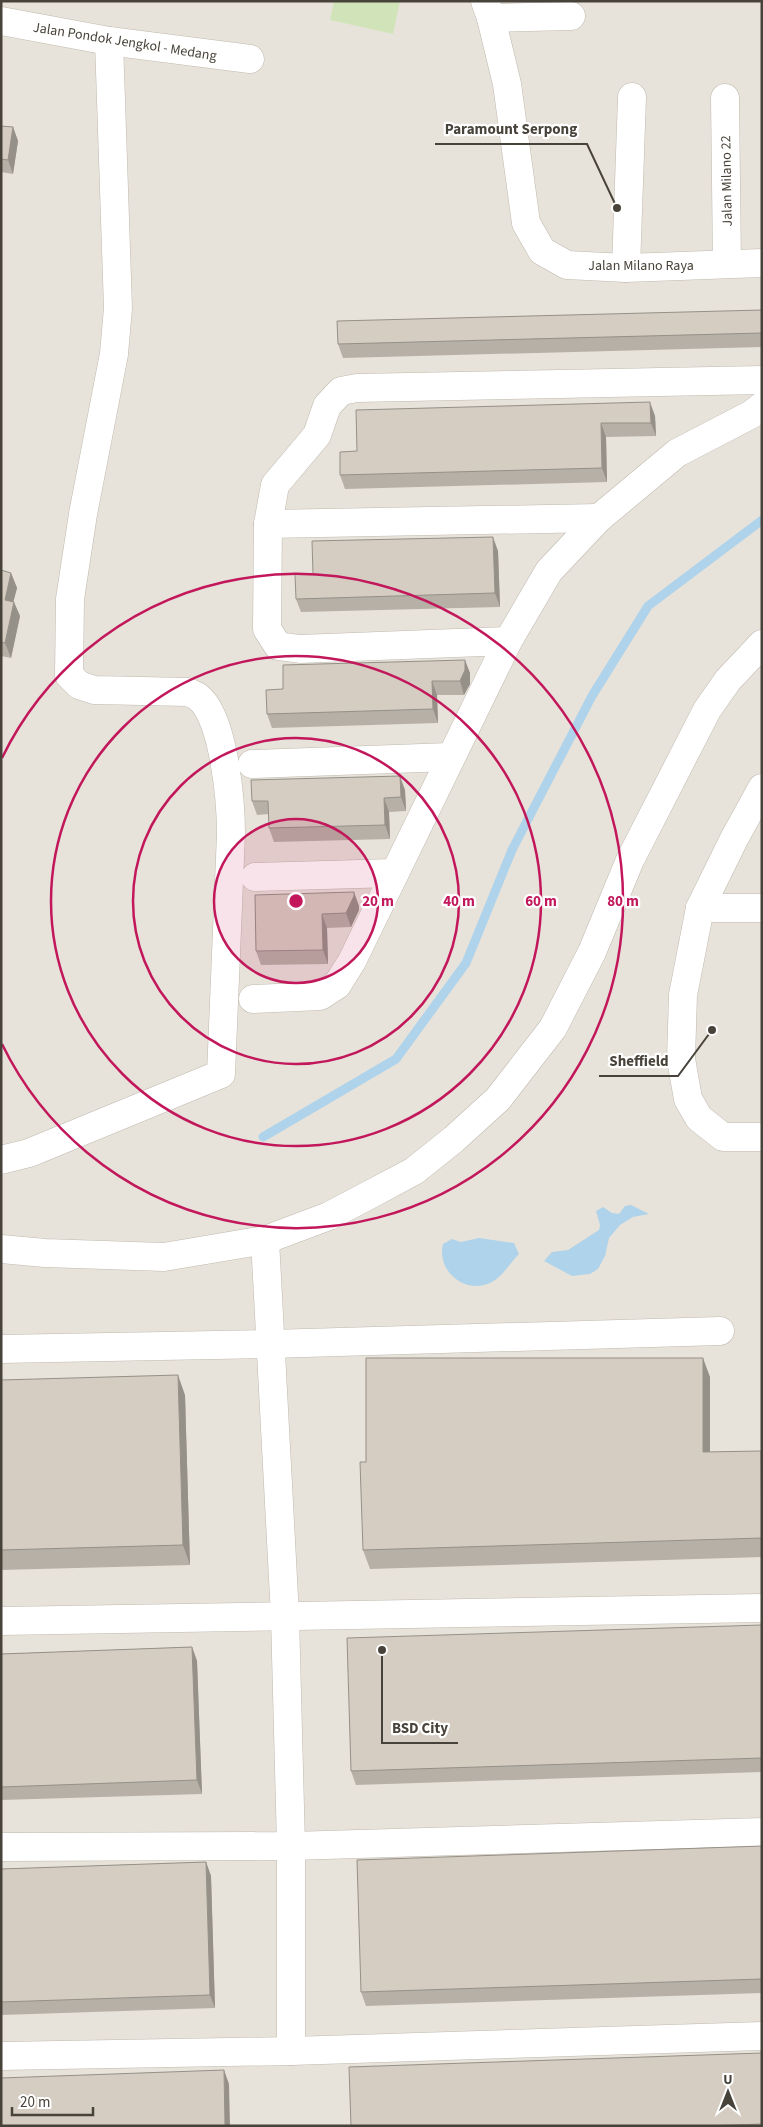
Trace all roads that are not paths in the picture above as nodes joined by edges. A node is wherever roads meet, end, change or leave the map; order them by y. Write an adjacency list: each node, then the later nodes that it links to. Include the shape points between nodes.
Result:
1 (488, 9): 2 (street); 10 (street, Jalan Milano Raya, via 507,84 526,223 542,251 567,265)
2 (571, 16)
3 (1, 21): 4 (street, Jalan Pondok Jengkol - Medang)
4 (109, 41): 5 (street, Jalan Pondok Jengkol - Medang); 26 (street, via 118,308 114,354 70,599 69,675 79,685 94,690 188,692 198,697 209,710 221,740 231,834 221,1074 29,1153)
5 (250, 59)
6 (632, 97): 10 (street)
7 (725, 98): 9 (street, Jalan Milano 22)
8 (762, 263): 9 (street, Jalan Milano Raya)
9 (727, 264): 10 (street, Jalan Milano Raya)
10 (626, 268)
11 (762, 380): 14 (street, via 357,388 341,391 327,406 317,435 275,485)
12 (762, 406): 13 (street, via 677,453)
13 (599, 518): 14 (street); 15 (street, via 549,571)
14 (268, 524): 15 (street, via 268,629 278,646)
15 (508, 641): 17 (street)
16 (762, 644): 27 (street, via 728,680 707,710 630,860 592,952 566,1004 553,1028 498,1099 414,1171 329,1216)
17 (450, 757): 18 (street); 20 (street)
18 (252, 764)
19 (762, 788): 22 (street)
20 (394, 874): 21 (street); 24 (street, via 337,986 320,996)
21 (255, 877)
22 (700, 908): 23 (street); 25 (street, via 683,995 681,1059 688,1099 699,1118 723,1137)
23 (762, 908)
24 (254, 999)
25 (762, 1137)
26 (1, 1160)
27 (265, 1240): 28 (street, via 164,1257); 30 (street)
28 (1, 1249)
29 (720, 1331): 30 (street)
30 (271, 1344): 31 (street); 33 (street)
31 (1, 1349)
32 (762, 1608): 33 (street)
33 (285, 1616): 34 (street); 36 (street)
34 (1, 1621)
35 (762, 1832): 36 (street)
36 (292, 1846): 37 (street); 39 (street)
37 (1, 1847)
38 (762, 2036): 39 (street)
39 (290, 2051): 40 (street)
40 (1, 2056)

